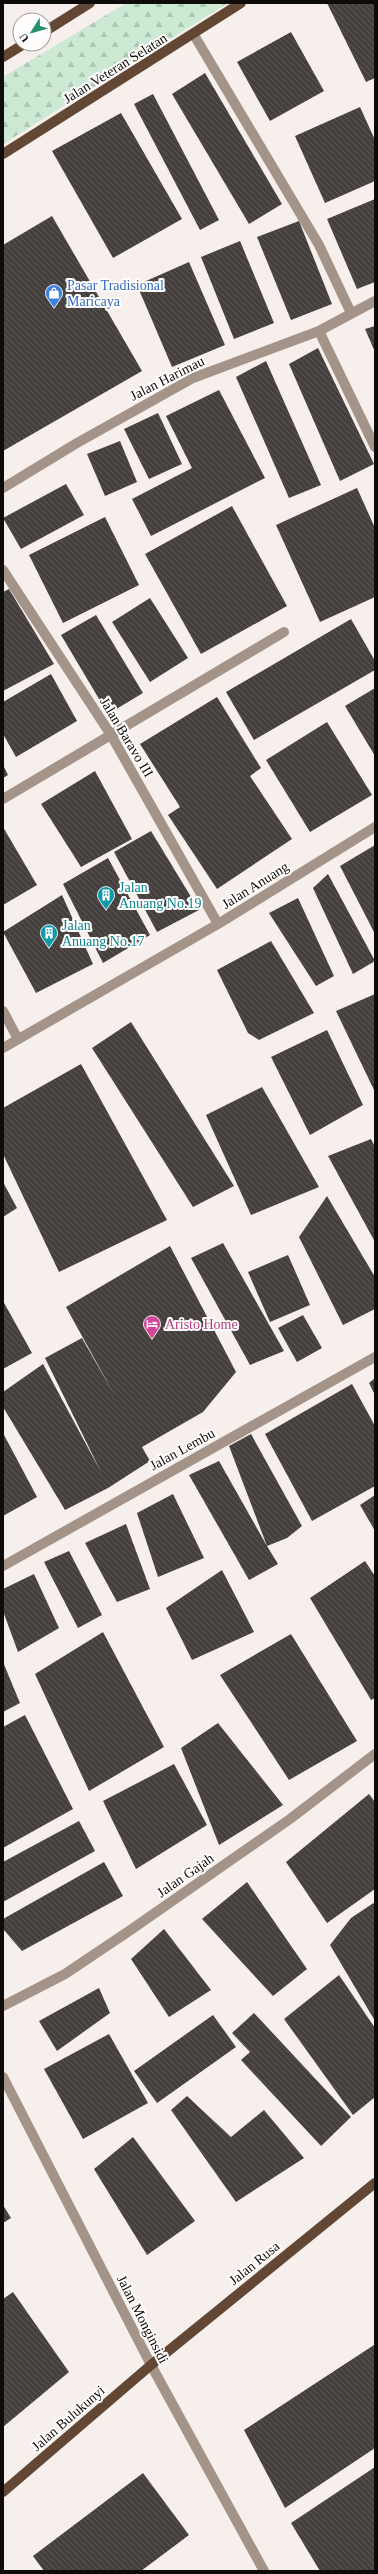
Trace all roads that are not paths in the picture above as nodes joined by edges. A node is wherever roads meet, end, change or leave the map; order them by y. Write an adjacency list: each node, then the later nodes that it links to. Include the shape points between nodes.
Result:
1 (90, 3): 3 (main road)
2 (241, 3): 4 (main road, Jalan Veteran Selatan)
3 (52, 27)
4 (194, 34): 7 (main road, Jalan Veteran Selatan); 9 (street, via 319,245)
5 (12, 51): 6 (main road)
6 (3, 57)
7 (3, 154)
8 (375, 300): 9 (street, Jalan Harimau)
9 (351, 313): 10 (street, Jalan Harimau)
10 (319, 331): 11 (street); 12 (street, Jalan Harimau, via 193,378)
11 (375, 447)
12 (3, 488)
13 (3, 570): 15 (street, Jalan Baravo III)
14 (284, 632): 15 (street)
15 (111, 735): 16 (street); 18 (street, Jalan Baravo III)
16 (3, 799)
17 (375, 827): 18 (street, Jalan Anuang)
18 (218, 924): 20 (street, Jalan Anuang)
19 (3, 1011): 20 (street)
20 (18, 1040): 21 (street, Jalan Anuang)
21 (3, 1048)
22 (375, 1357): 23 (street, Jalan Lembu)
23 (3, 1566)
24 (375, 1754): 25 (street, Jalan Gajah, via 290,1819 132,1929 65,1974)
25 (3, 2006)
26 (3, 2077): 28 (street, Jalan Monginsidi)
27 (375, 2183): 28 (main road, Jalan Rusa)
28 (151, 2365): 29 (main road, Jalan Bulukunyi); 30 (street, Jalan Monginsidi)
29 (3, 2492)
30 (264, 2571)

